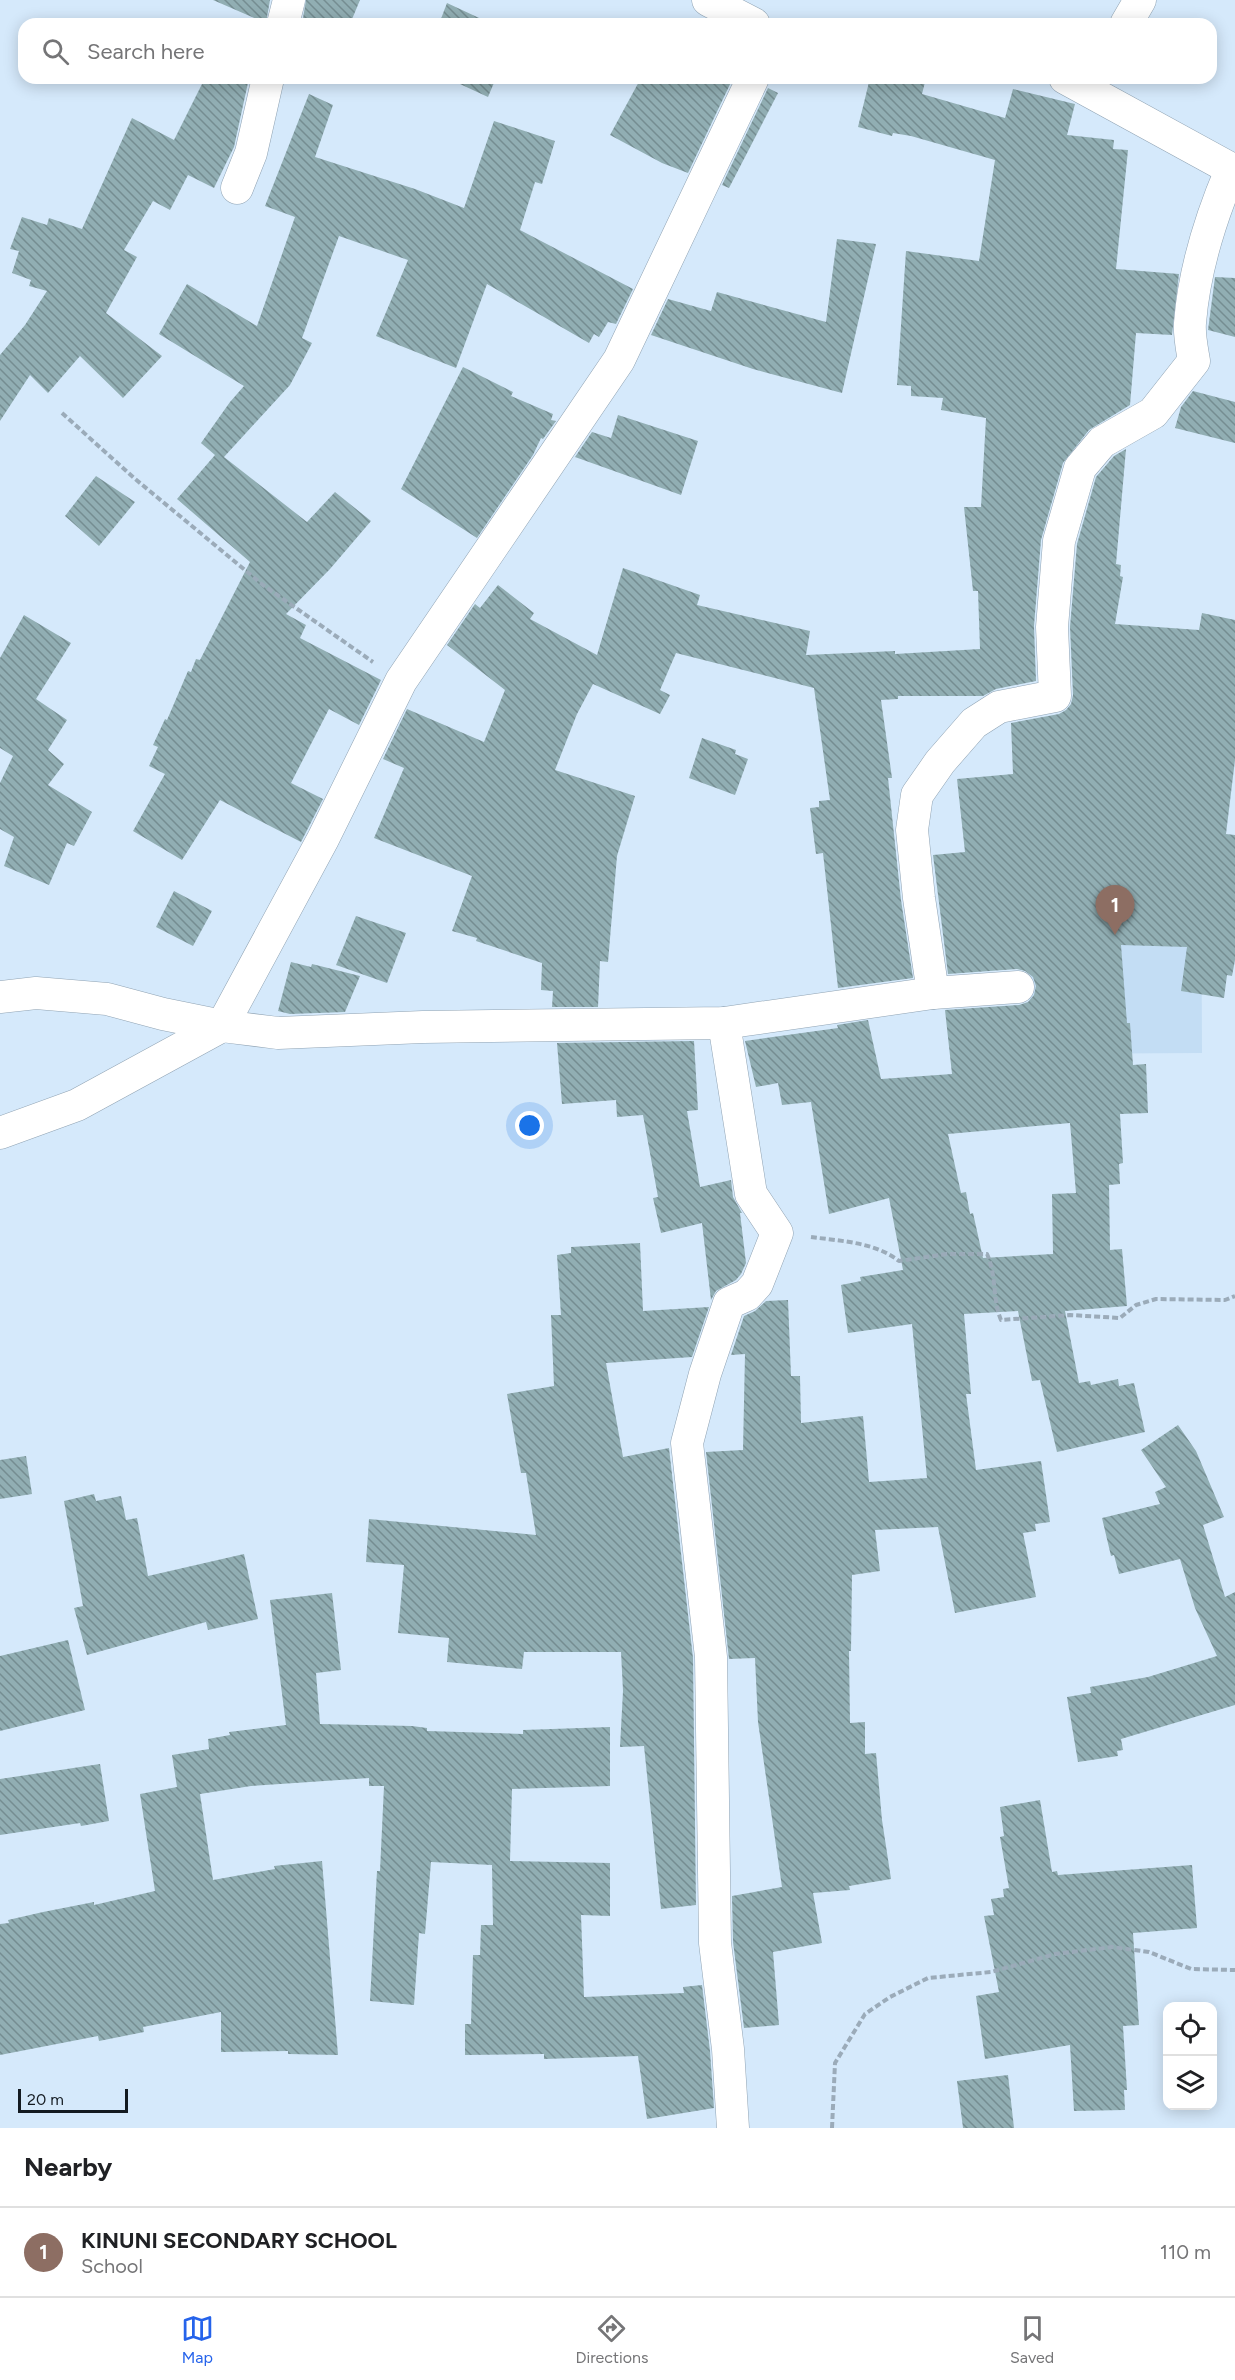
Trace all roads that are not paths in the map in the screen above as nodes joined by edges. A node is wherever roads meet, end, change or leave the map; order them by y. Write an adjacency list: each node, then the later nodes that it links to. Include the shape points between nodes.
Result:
1 (289, 0): 4 (street)
2 (708, 0): 5 (street)
3 (1140, 0): 6 (street)
4 (284, 18)
5 (742, 18)
6 (1130, 18)
7 (267, 84): 11 (street, via 251,153)
8 (750, 84): 16 (street, via 619,360 401,681 323,839)
9 (1086, 84): 10 (street)
10 (1233, 170): 13 (street, via 1215,209 1197,277 1190,325 1194,361 1153,413 1102,442 1080,468 1059,541 1052,627 1055,696 999,707 974,723 917,795 912,830)
11 (237, 188)
12 (1018, 987): 13 (street)
13 (933, 993): 15 (street)
14 (0, 996): 16 (street, via 36,993 107,999)
15 (724, 1023): 16 (street, via 278,1033); 18 (street, via 751,1194 777,1233 758,1284 747,1295 729,1303 687,1443 711,1657 715,1943)
16 (222, 1026): 17 (street, via 77,1105)
17 (0, 1133)
18 (733, 2128)

